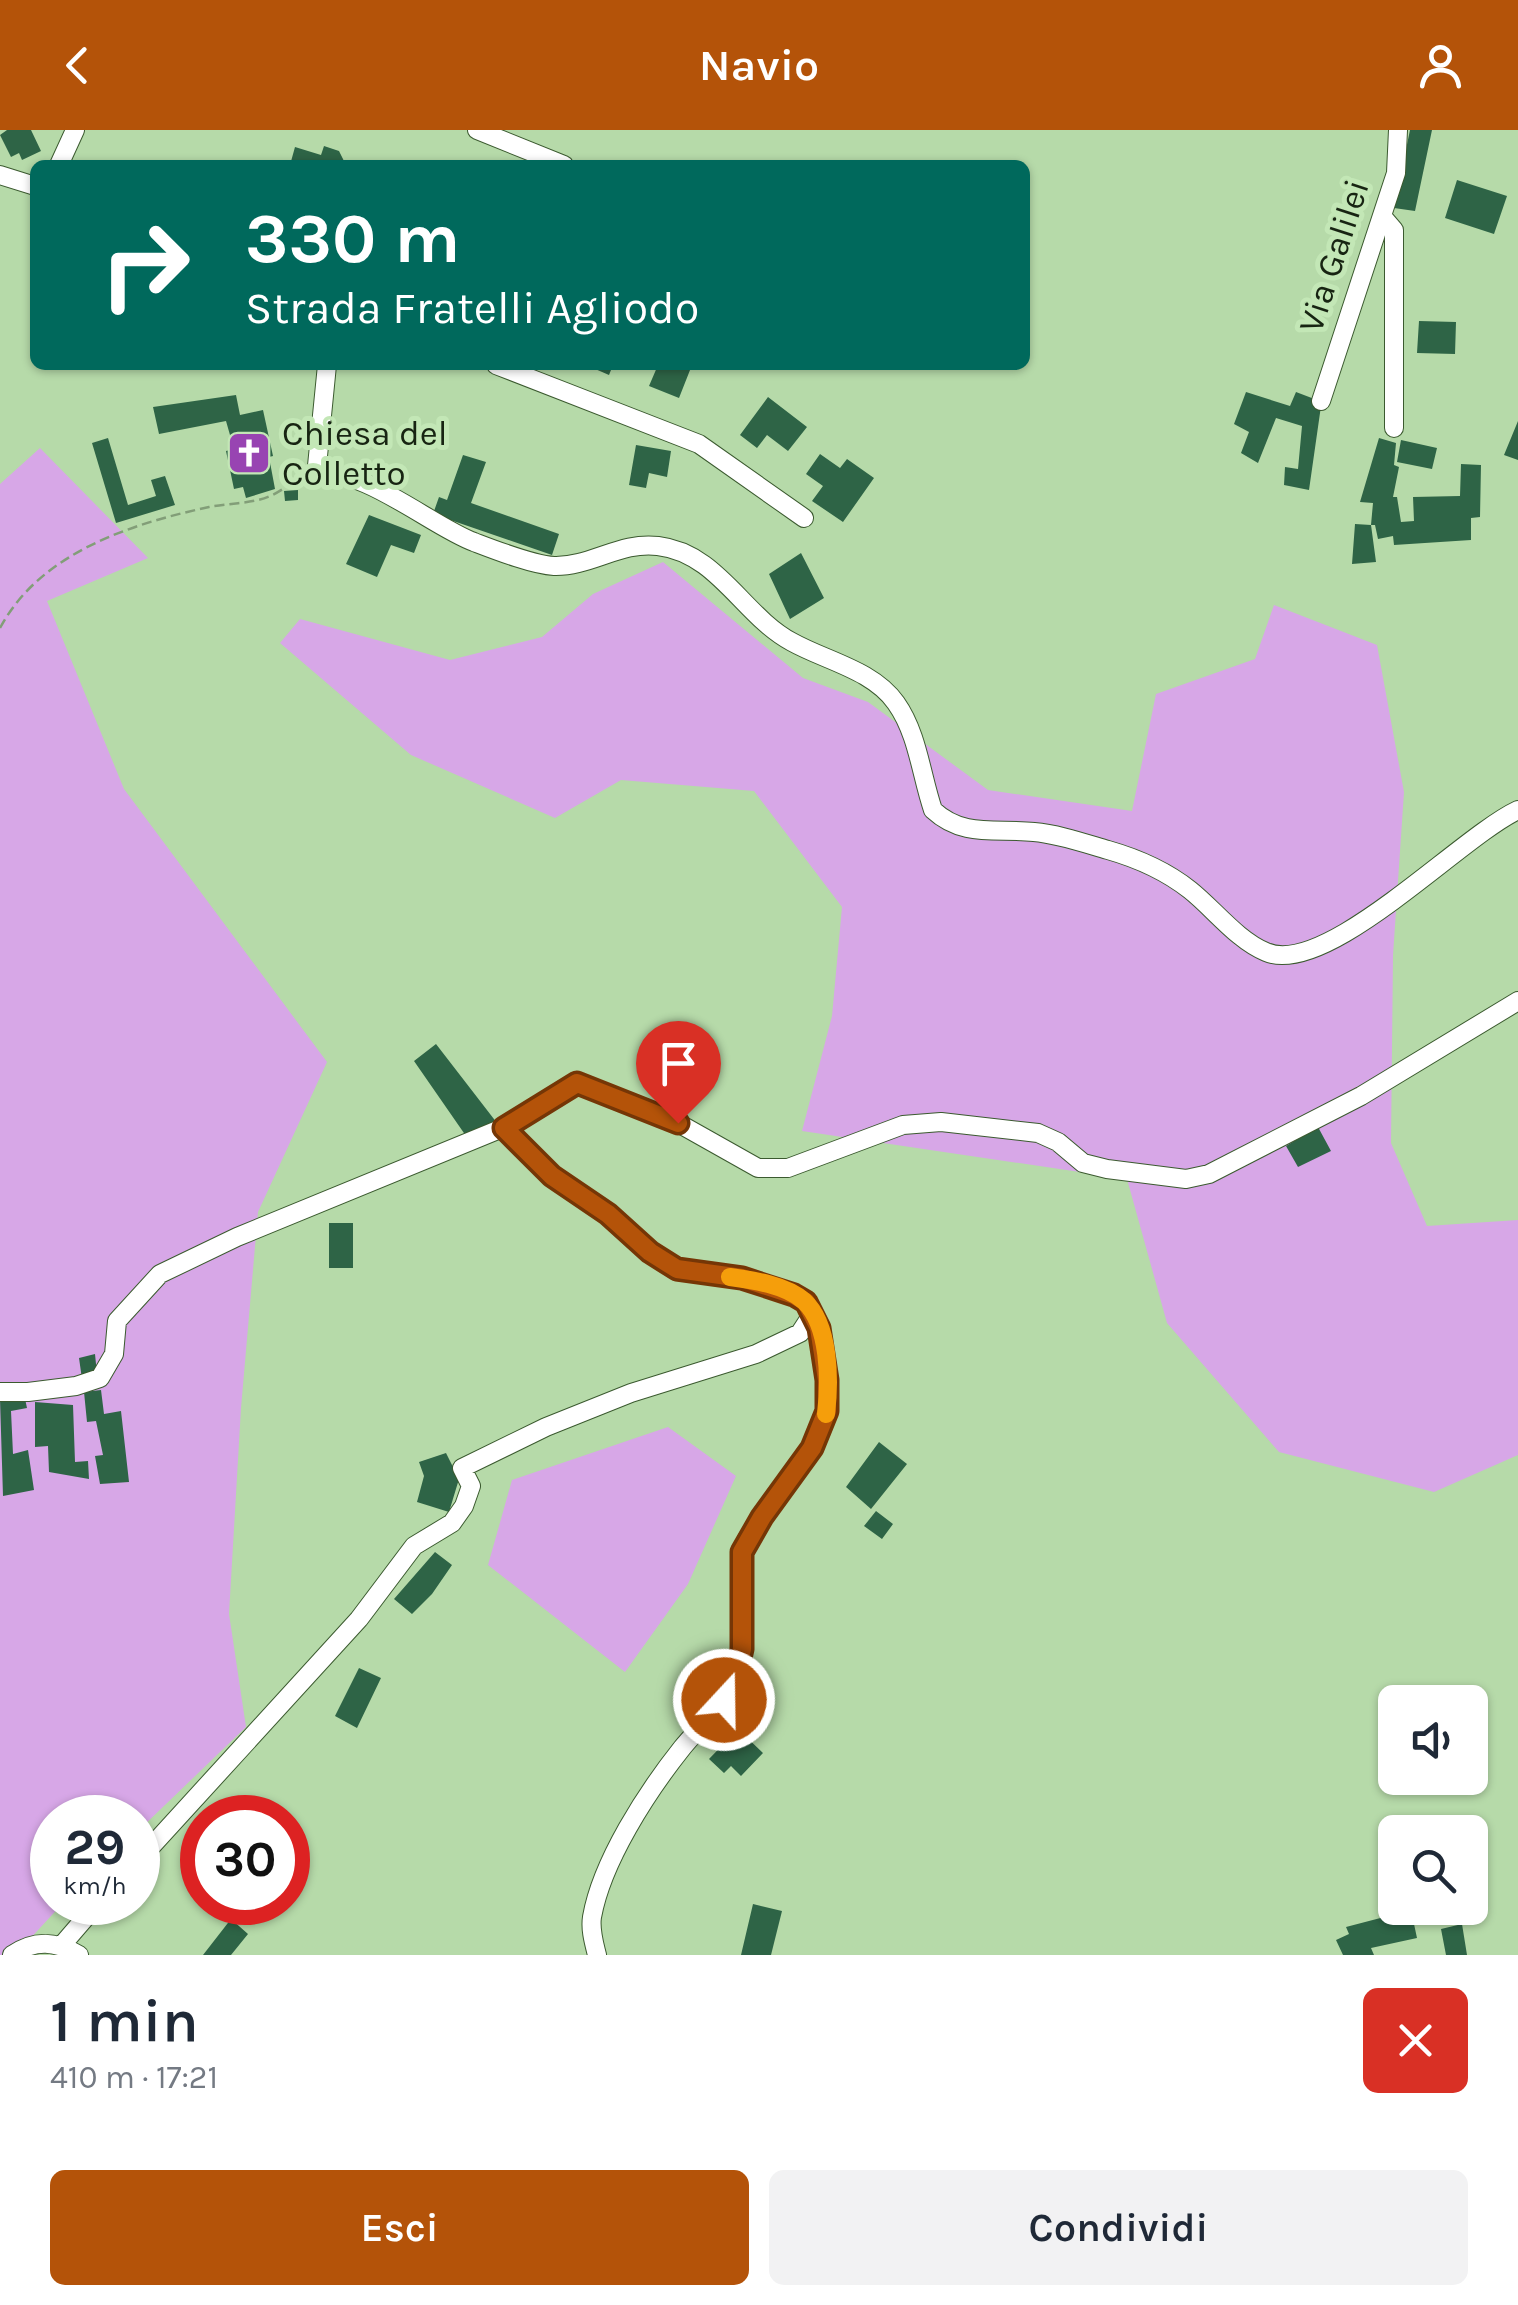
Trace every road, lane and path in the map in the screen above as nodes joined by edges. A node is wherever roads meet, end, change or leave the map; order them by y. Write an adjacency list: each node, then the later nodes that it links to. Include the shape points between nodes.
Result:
1 (75, 130): 4 (street)
2 (477, 130): 5 (street)
3 (1398, 130): 8 (street, Via Galilei, via 1396,173)
4 (62, 160)
5 (552, 160)
6 (0, 175): 7 (street)
7 (30, 184)
8 (1382, 216): 11 (street, Via Galilei); 12 (street, via 1394,230)
9 (327, 370): 13 (street)
10 (509, 370): 14 (street, via 699,444)
11 (1321, 401)
12 (1394, 428)
13 (321, 474): 15 (path, via 268,497 155,520 92,543 30,586); 16 (street, via 347,476 470,541 553,566 655,545 696,560 791,642 876,683 895,702 912,731 933,810 942,818 960,828 1038,832 1125,855 1167,874 1268,954 1290,956 1326,944)
14 (804, 518)
15 (0, 628)
16 (1518, 810)
17 (1518, 1001): 18 (street, via 1361,1096 1186,1179 1083,1163 1038,1133 941,1122 903,1125 788,1168 758,1168 678,1123 577,1083)
18 (504, 1128): 19 (street, via 552,1176 677,1269 783,1290); 20 (street, via 160,1274 117,1321 114,1354 100,1378)
19 (813, 1314): 21 (street, via 800,1333 756,1354 631,1393 462,1468 471,1486 452,1523 414,1546 359,1620); 27 (street, via 827,1380 821,1432 747,1538 735,1680 662,1774 616,1852 592,1916)
20 (0, 1392)
21 (160, 1837)
22 (79, 1925): 24 (street)
23 (0, 1944): 25 (street)
24 (62, 1944): 25 (street); 26 (street)
25 (18, 1951)
26 (79, 1955)
27 (597, 1955)

